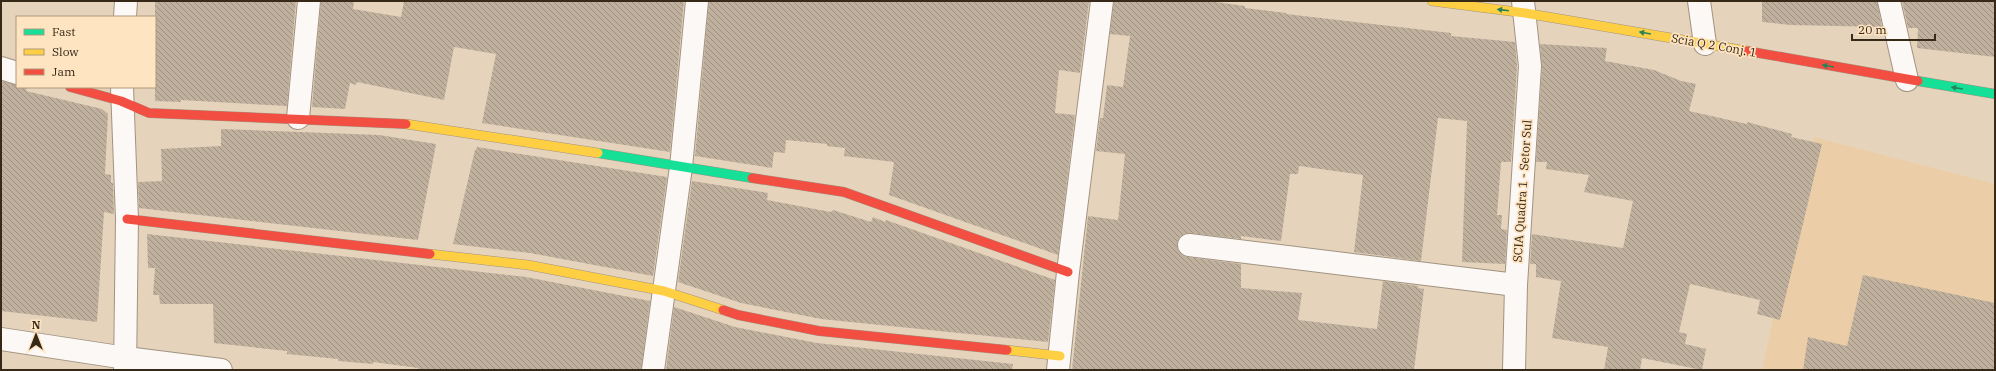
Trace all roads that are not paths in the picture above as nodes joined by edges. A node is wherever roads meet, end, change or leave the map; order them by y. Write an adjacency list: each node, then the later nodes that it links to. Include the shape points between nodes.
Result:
1 (126, 1): 9 (street)
2 (309, 1): 17 (street)
3 (698, 1): 18 (street)
4 (1102, 1): 21 (street)
5 (1432, 1): 8 (street, Scia Q 2 Conj. 1, one-way to 5)
6 (1699, 1): 10 (street)
7 (1889, 1): 13 (street)
8 (1524, 7): 10 (street, Scia Q 2 Conj. 1, one-way to 8); 22 (street, SCIA Quadra 1 - Setor Sul, via 1530,66)
9 (126, 16)
10 (1705, 44): 13 (street, Scia Q 2 Conj. 1, one-way to 10)
11 (1, 68): 12 (street)
12 (16, 73)
13 (1907, 80): 16 (street, Scia Q 2 Conj. 1, one-way to 13)
14 (77, 88): 15 (street)
15 (122, 94): 17 (street, via 149,112); 19 (street)
16 (1995, 94)
17 (298, 118): 18 (street, via 410,124)
18 (681, 167): 21 (street, via 844,192); 23 (street)
19 (127, 219): 23 (street, via 528,265); 26 (street)
20 (1190, 245): 22 (street)
21 (1068, 272): 25 (street)
22 (1516, 285): 29 (street, SCIA Quadra 1 - Setor Sul)
23 (664, 291): 25 (street, via 738,315 819,331); 28 (street)
24 (1, 340): 26 (street)
25 (1059, 363)
26 (126, 364): 27 (street)
27 (221, 370)
28 (653, 370)
29 (1514, 370)

